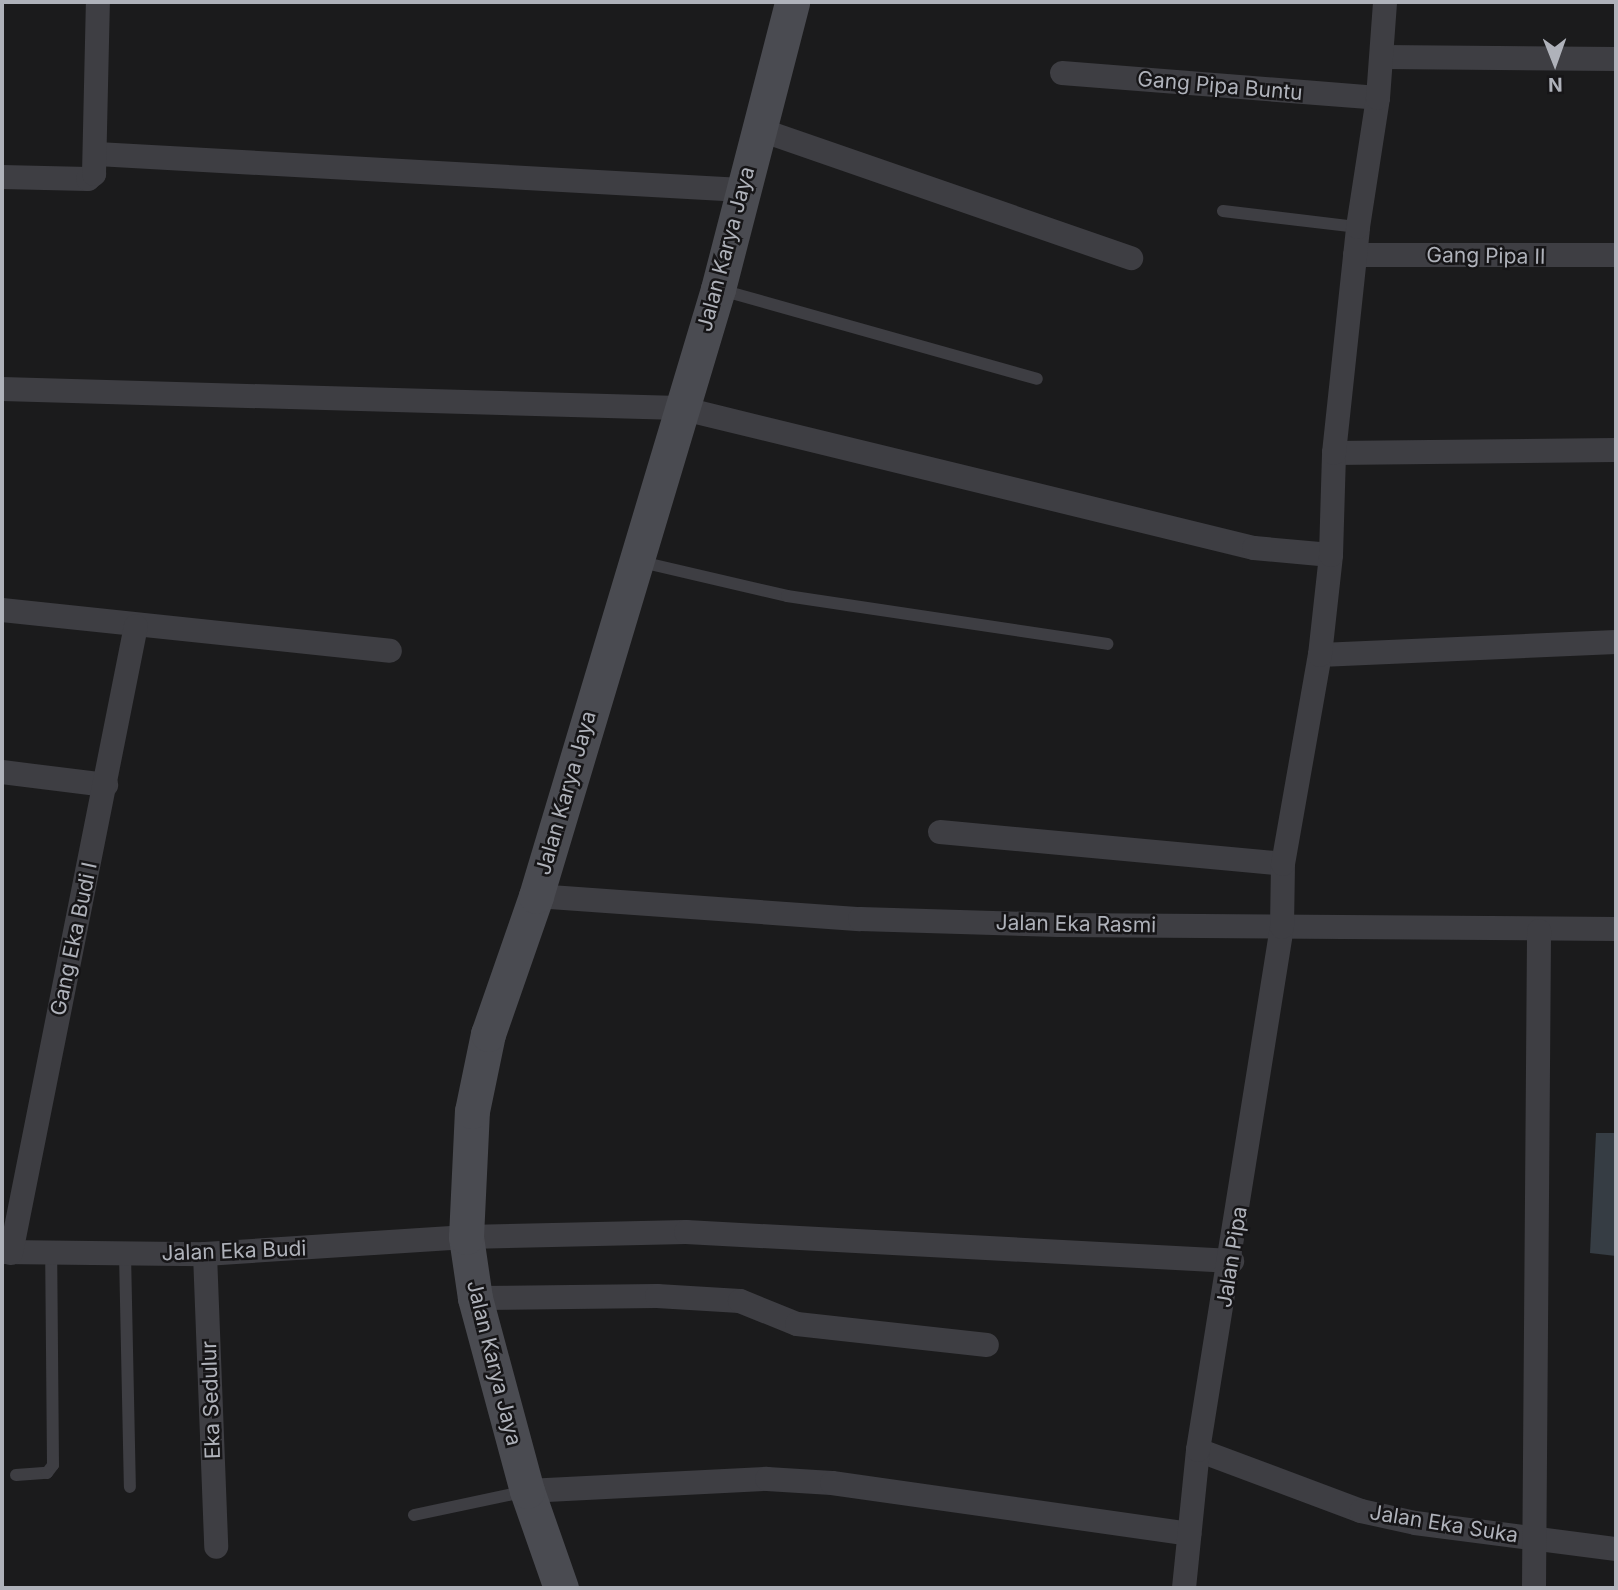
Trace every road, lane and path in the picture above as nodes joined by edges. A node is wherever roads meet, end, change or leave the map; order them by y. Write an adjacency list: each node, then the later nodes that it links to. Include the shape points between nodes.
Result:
1 (98, 2): 9 (street)
2 (792, 2): 8 (main road, Jalan Karya Jaya)
3 (1385, 2): 4 (street, Jalan Pipa)
4 (1382, 57): 5 (street); 7 (street, Jalan Pipa)
5 (1616, 59)
6 (1062, 73): 7 (street, Gang Pipa Buntu)
7 (1378, 98): 13 (street, Jalan Pipa)
8 (758, 129): 11 (main road, Jalan Karya Jaya); 16 (street)
9 (97, 154): 10 (street, via 97,168 88,179); 11 (street)
10 (2, 177)
11 (742, 190): 17 (main road, Jalan Karya Jaya)
12 (1223, 211): 13 (lane)
13 (1358, 227): 14 (street, Jalan Pipa)
14 (1355, 255): 15 (street, Gang Pipa II); 22 (street, Jalan Pipa)
15 (1616, 255)
16 (1131, 258)
17 (718, 289): 18 (lane); 20 (main road, Jalan Karya Jaya)
18 (1037, 379)
19 (2, 389): 20 (street)
20 (680, 408): 23 (street, via 1254,548); 24 (main road, Jalan Karya Jaya)
21 (1616, 450): 22 (street)
22 (1334, 453): 23 (street, Jalan Pipa)
23 (1331, 555): 30 (street, Jalan Pipa)
24 (634, 560): 28 (lane, via 787,596); 35 (main road, Jalan Karya Jaya)
25 (2, 610): 26 (street)
26 (136, 626): 29 (street); 32 (street, Gang Eka Budi I)
27 (1616, 642): 30 (street)
28 (1107, 645)
29 (390, 651)
30 (1320, 656): 34 (street, Jalan Pipa)
31 (2, 772): 32 (street)
32 (106, 785): 40 (street, Gang Eka Budi I)
33 (940, 832): 34 (street)
34 (1283, 864): 36 (street, Jalan Pipa)
35 (536, 896): 36 (street, Jalan Eka Rasmi, via 860,919); 39 (main road, Jalan Karya Jaya, via 488,1034 472,1111)
36 (1282, 927): 38 (street, Jalan Eka Rasmi); 44 (street, Jalan Pipa)
37 (1616, 929): 38 (street, Jalan Eka Rasmi)
38 (1539, 931): 53 (street)
39 (466, 1237): 43 (street, Jalan Eka Budi); 44 (street, Jalan Eka Budi, via 686,1232); 45 (main road, Jalan Karya Jaya)
40 (6, 1252): 41 (street, Jalan Eka Budi)
41 (51, 1253): 42 (street, Jalan Eka Budi); 48 (lane, via 53,1465 47,1473)
42 (125, 1254): 43 (street, Jalan Eka Budi); 49 (lane)
43 (205, 1254): 54 (street, Eka Sedulur)
44 (1232, 1261): 47 (street, Jalan Pipa)
45 (475, 1298): 46 (street, via 657,1296 740,1301 797,1324); 50 (main road, Jalan Karya Jaya)
46 (987, 1345)
47 (1198, 1450): 52 (street, Jalan Pipa); 53 (street, Jalan Eka Suka, via 1361,1511)
48 (16, 1475)
49 (130, 1486)
50 (527, 1491): 51 (lane); 52 (street, via 767,1479 832,1483); 56 (main road, Jalan Karya Jaya)
51 (414, 1515)
52 (1189, 1534): 57 (street, Jalan Pipa)
53 (1537, 1539): 55 (street, Jalan Eka Suka); 58 (street)
54 (216, 1546)
55 (1616, 1549)
56 (561, 1588)
57 (1184, 1588)
58 (1534, 1588)

